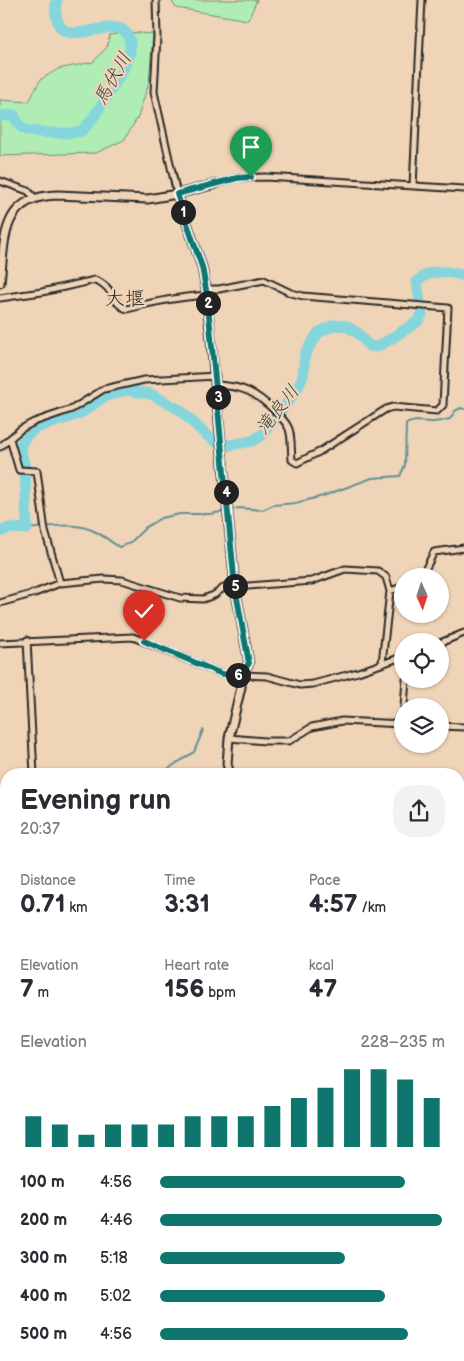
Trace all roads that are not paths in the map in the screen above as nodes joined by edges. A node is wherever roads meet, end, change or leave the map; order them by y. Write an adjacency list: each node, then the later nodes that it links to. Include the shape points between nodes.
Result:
1 (156, 0): 7 (street, via 154,92)
2 (422, 0): 5 (street)
3 (0, 181): 8 (street, via 28,191)
4 (216, 184): 5 (street, via 237,178 266,177); 7 (street)
5 (413, 186): 6 (street)
6 (464, 189)
7 (177, 194): 8 (street, via 148,199 58,195); 10 (street, via 202,267)
8 (35, 198): 9 (street, via 16,211 8,225)
9 (0, 283)
10 (206, 292): 11 (street, via 156,300 127,309 118,304 107,286 95,280); 12 (street); 13 (street, via 264,280 303,296 448,308 441,409 386,409 297,463 292,460 290,431 281,417 251,392 231,385)
11 (0, 298)
12 (216, 376): 13 (street); 14 (street, via 144,380 104,389 72,410 34,422)
13 (216, 385): 19 (street)
14 (10, 439): 15 (street); 18 (street, via 19,470 37,471 44,526)
15 (0, 447)
16 (464, 548): 17 (street, via 434,552)
17 (426, 568)
18 (60, 583): 19 (street, via 122,580 191,599 203,599); 22 (street)
19 (235, 584): 21 (street, via 297,583 324,578 345,569 378,571 386,577); 29 (street, via 249,663)
20 (394, 590): 21 (street)
21 (390, 591): 28 (street)
22 (0, 603)
23 (464, 633): 24 (street)
24 (449, 639)
25 (27, 640): 26 (street); 29 (street, via 133,636 222,674); 34 (street)
26 (0, 642)
27 (394, 659): 28 (street)
28 (382, 663): 29 (street, via 313,684 291,684 267,676)
29 (241, 675): 33 (street)
30 (394, 724): 33 (street, via 342,721 312,727 289,741)
31 (449, 727): 32 (street)
32 (464, 728)
33 (229, 738): 35 (street)
34 (34, 768)
35 (228, 768)

